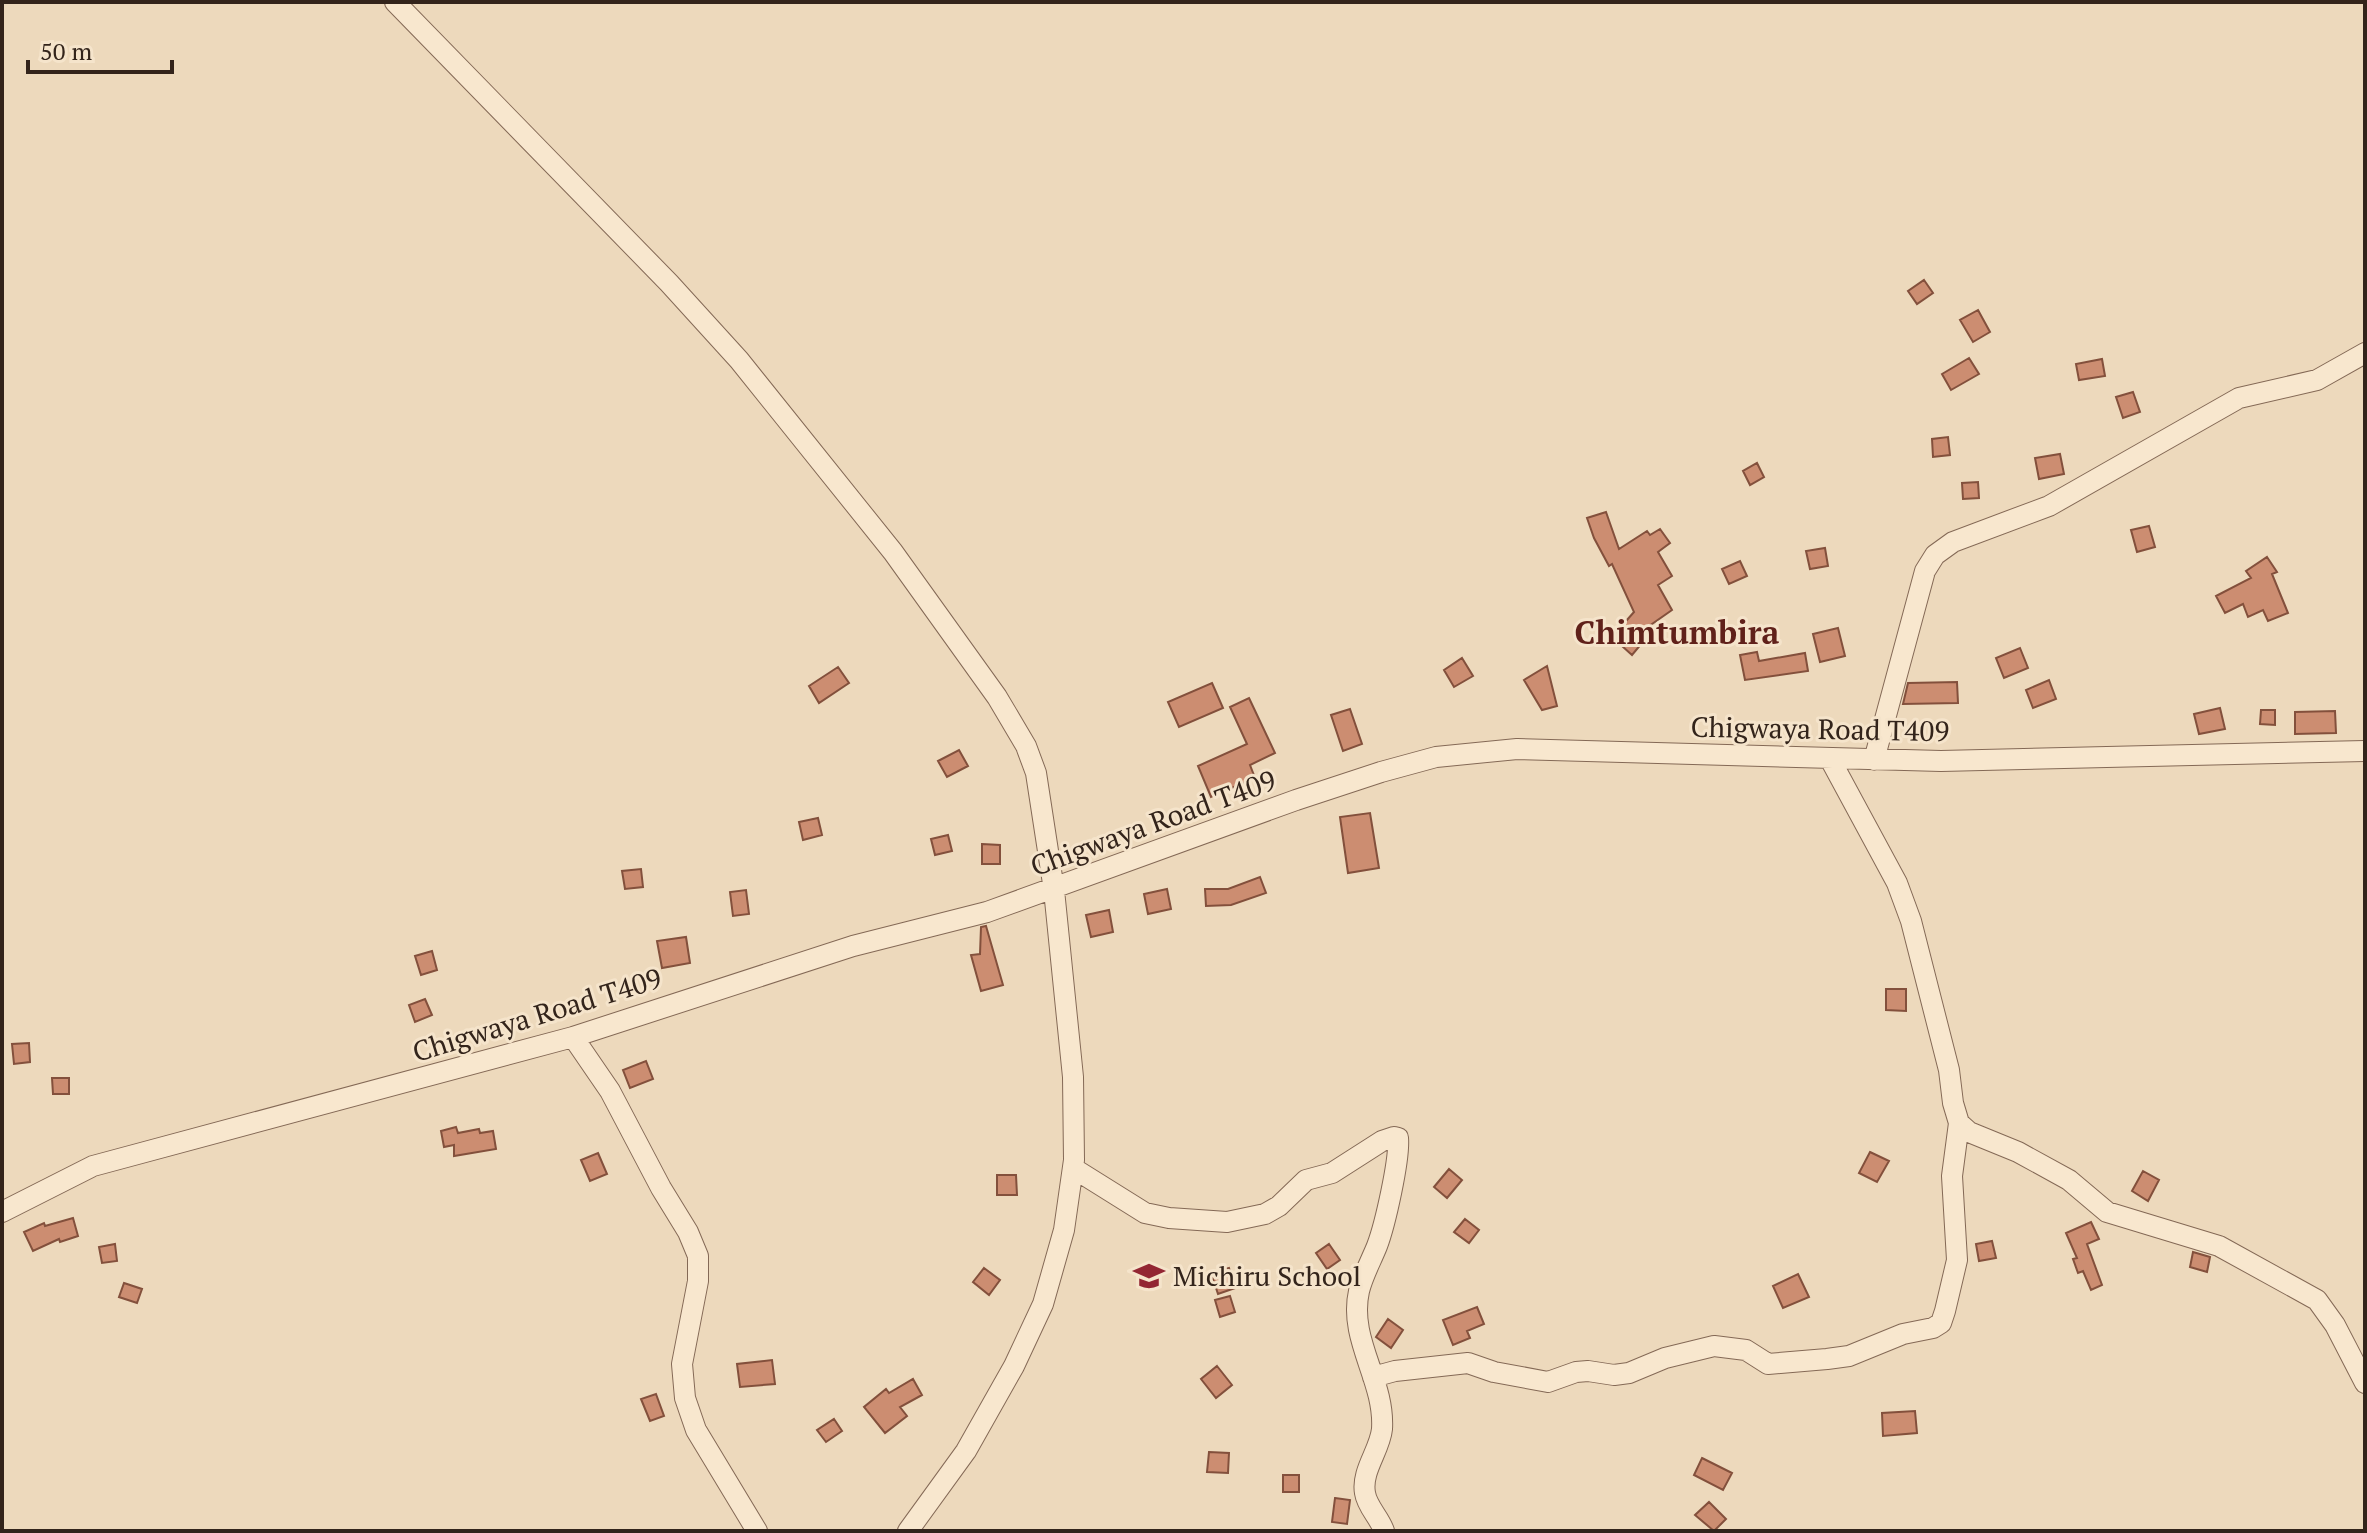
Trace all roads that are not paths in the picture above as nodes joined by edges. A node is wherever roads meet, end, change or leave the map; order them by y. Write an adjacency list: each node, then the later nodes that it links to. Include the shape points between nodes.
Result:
1 (395, 2): 6 (street, via 739,360 893,552 1026,746 1036,773)
2 (2365, 353): 5 (street, via 2317,380 2239,398 2049,506 1953,542 1935,555 1925,571)
3 (2365, 751): 5 (street, Chigwaya Road T409)
4 (1830, 759): 5 (street, Chigwaya Road T409); 6 (street, Chigwaya Road T409, via 1517,749 1436,757 1296,800); 8 (street, via 1897,883 1911,921)
5 (1874, 760)
6 (1054, 890): 7 (street, Chigwaya Road T409, via 839,950); 9 (street, via 1073,1077)
7 (573, 1037): 10 (street, Chigwaya Road T409, via 93,1166); 13 (street, via 610,1091 698,1256 682,1364 685,1398 702,1439)
8 (1959, 1123): 11 (street, via 1952,1176 1957,1260 1941,1323 1933,1328 1827,1359 1768,1364 1746,1350 1714,1346 1629,1373 1576,1372 1548,1382 1468,1363); 12 (street, via 2069,1180 2107,1212 2219,1246 2317,1300)
9 (1073, 1168): 11 (street, via 1145,1213 1227,1222 1265,1214 1306,1180 1332,1173 1382,1141 1398,1138 1380,1236 1357,1303 1358,1333); 14 (street, via 1064,1230 1037,1316 966,1451)
10 (2, 1212)
11 (1373, 1377): 15 (street, via 1382,1428 1364,1492)
12 (2365, 1383)
13 (757, 1531)
14 (908, 1531)
15 (1384, 1531)

